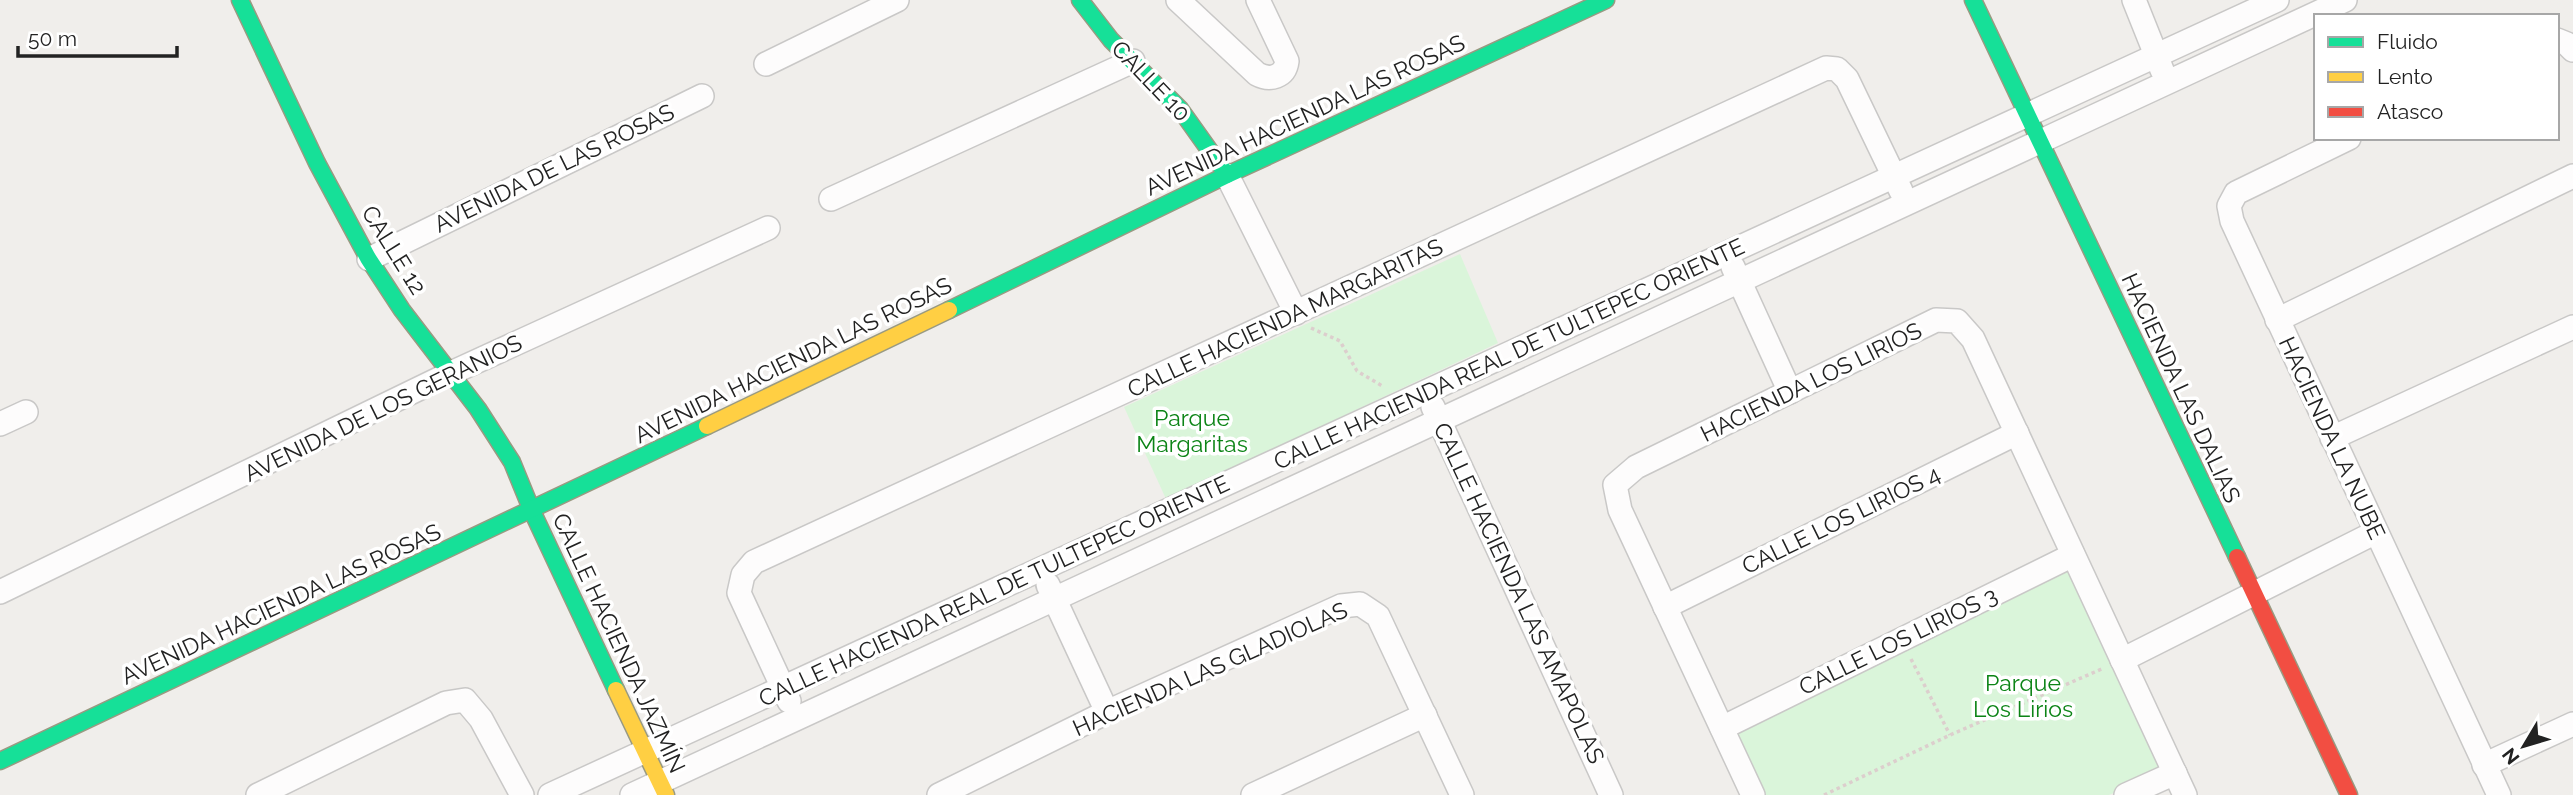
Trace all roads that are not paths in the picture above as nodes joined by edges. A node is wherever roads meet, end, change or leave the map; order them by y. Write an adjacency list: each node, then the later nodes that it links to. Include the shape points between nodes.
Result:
1 (240, 0): 28 (street, CALLE 12)
2 (897, 0): 15 (street)
3 (1080, 0): 14 (street, CALLE 10)
4 (1178, 0): 5 (street, via 1256,74 1269,78 1281,74 1287,61)
5 (1258, 0)
6 (1606, 0): 21 (street, AVENIDA HACIENDA LAS ROSAS)
7 (1973, 0): 18 (street, HACIENDA LAS DALIAS)
8 (2134, 0): 13 (street)
9 (2277, 0): 13 (street, CALLE HACIENDA REAL DE TULTEPEC ORIENTE)
10 (2346, 0): 11 (street)
11 (2316, 14)
12 (2314, 15): 16 (street)
13 (2156, 56): 16 (street); 18 (street, CALLE HACIENDA REAL DE TULTEPEC ORIENTE)
14 (1133, 61): 21 (street, CALLE 10, via 1181,111); 24 (street)
15 (766, 64)
16 (2166, 83): 20 (street)
17 (702, 96): 28 (street, AVENIDA DE LAS ROSAS)
18 (2027, 115): 20 (street, HACIENDA LAS DALIAS); 23 (street, CALLE HACIENDA REAL DE TULTEPEC ORIENTE)
19 (2345, 140): 31 (street, HACIENDA LA NUBE, via 2236,193 2228,206)
20 (2040, 142): 25 (street); 46 (street, HACIENDA LAS DALIAS)
21 (1227, 175): 30 (street, CALLE 10); 41 (street, AVENIDA HACIENDA LAS ROSAS)
22 (2573, 176): 31 (street)
23 (1894, 177): 25 (street, CALLE HACIENDA MARGARITAS); 27 (street, CALLE HACIENDA REAL DE TULTEPEC ORIENTE); 30 (street, CALLE HACIENDA MARGARITAS, via 1847,79 1837,69 1826,68)
24 (831, 200)
25 (1906, 204): 29 (street)
26 (768, 228): 33 (street, AVENIDA DE LOS GERANIOS)
27 (1726, 254): 29 (street); 35 (street, CALLE HACIENDA REAL DE TULTEPEC ORIENTE)
28 (369, 259): 33 (street, CALLE 12)
29 (1739, 281): 34 (street); 37 (street)
30 (1296, 313): 50 (street, CALLE HACIENDA MARGARITAS, via 754,562 743,575 739,593)
31 (2277, 320): 40 (street, HACIENDA LA NUBE)
32 (2573, 327): 40 (street)
33 (449, 374): 41 (street, CALLE 12, via 484,416 513,465); 45 (street, AVENIDA DE LOS GERANIOS)
34 (1790, 392): 39 (street, HACIENDA LOS LIRIOS, via 1936,320 1957,321 1973,339); 48 (street, HACIENDA LOS LIRIOS, via 1636,467 1615,485 1620,510)
35 (1416, 396): 37 (street, CALLE HACIENDA LAS AMAPOLAS); 44 (street, CALLE HACIENDA REAL DE TULTEPEC ORIENTE)
36 (26, 412): 38 (street)
37 (1439, 421): 47 (street); 68 (street, CALLE HACIENDA LAS AMAPOLAS)
38 (0, 424)
39 (2017, 433): 43 (street, HACIENDA LOS LIRIOS); 48 (street, CALLE LOS LIRIOS 4)
40 (2332, 438): 42 (street, HACIENDA LA NUBE)
41 (532, 511): 56 (street, CALLE HACIENDA JAZMÍN); 57 (street, AVENIDA HACIENDA LAS ROSAS)
42 (2376, 532): 46 (street); 58 (street, HACIENDA LA NUBE)
43 (2073, 555): 49 (street, HACIENDA LOS LIRIOS); 55 (street, CALLE LOS LIRIOS 3)
44 (1041, 569): 47 (street); 50 (street, CALLE HACIENDA REAL DE TULTEPEC ORIENTE)
45 (0, 592)
46 (2253, 593): 49 (street); 72 (street, HACIENDA LAS DALIAS)
47 (1055, 599): 51 (street); 53 (street)
48 (1665, 607): 55 (street, HACIENDA LOS LIRIOS)
49 (2122, 660): 59 (street, HACIENDA LOS LIRIOS)
50 (783, 688): 53 (street, CALLE HACIENDA MARGARITAS); 56 (street, CALLE HACIENDA REAL DE TULTEPEC ORIENTE)
51 (1107, 712): 52 (street, HACIENDA LAS GLADIOLAS, via 1341,606 1360,604 1378,616); 65 (street, HACIENDA LAS GLADIOLAS)
52 (1425, 715): 66 (street); 67 (street, HACIENDA LAS GLADIOLAS)
53 (797, 719): 60 (street)
54 (2573, 724): 58 (street)
55 (1722, 728): 69 (street, HACIENDA LOS LIRIOS)
56 (645, 751): 60 (street, CALLE HACIENDA JAZMÍN); 63 (street, CALLE HACIENDA REAL DE TULTEPEC ORIENTE)
57 (0, 761)
58 (2484, 765): 73 (street, HACIENDA LA NUBE)
59 (2175, 774): 70 (street); 71 (street, HACIENDA LOS LIRIOS)
60 (663, 789): 64 (street)
61 (258, 795): 62 (street, via 446,703 465,700 481,719)
62 (522, 795)
63 (550, 795)
64 (632, 795)
65 (939, 795)
66 (1253, 795)
67 (1462, 795)
68 (1611, 795)
69 (1753, 795)
70 (2126, 795)
71 (2185, 795)
72 (2349, 795)
73 (2499, 795)

